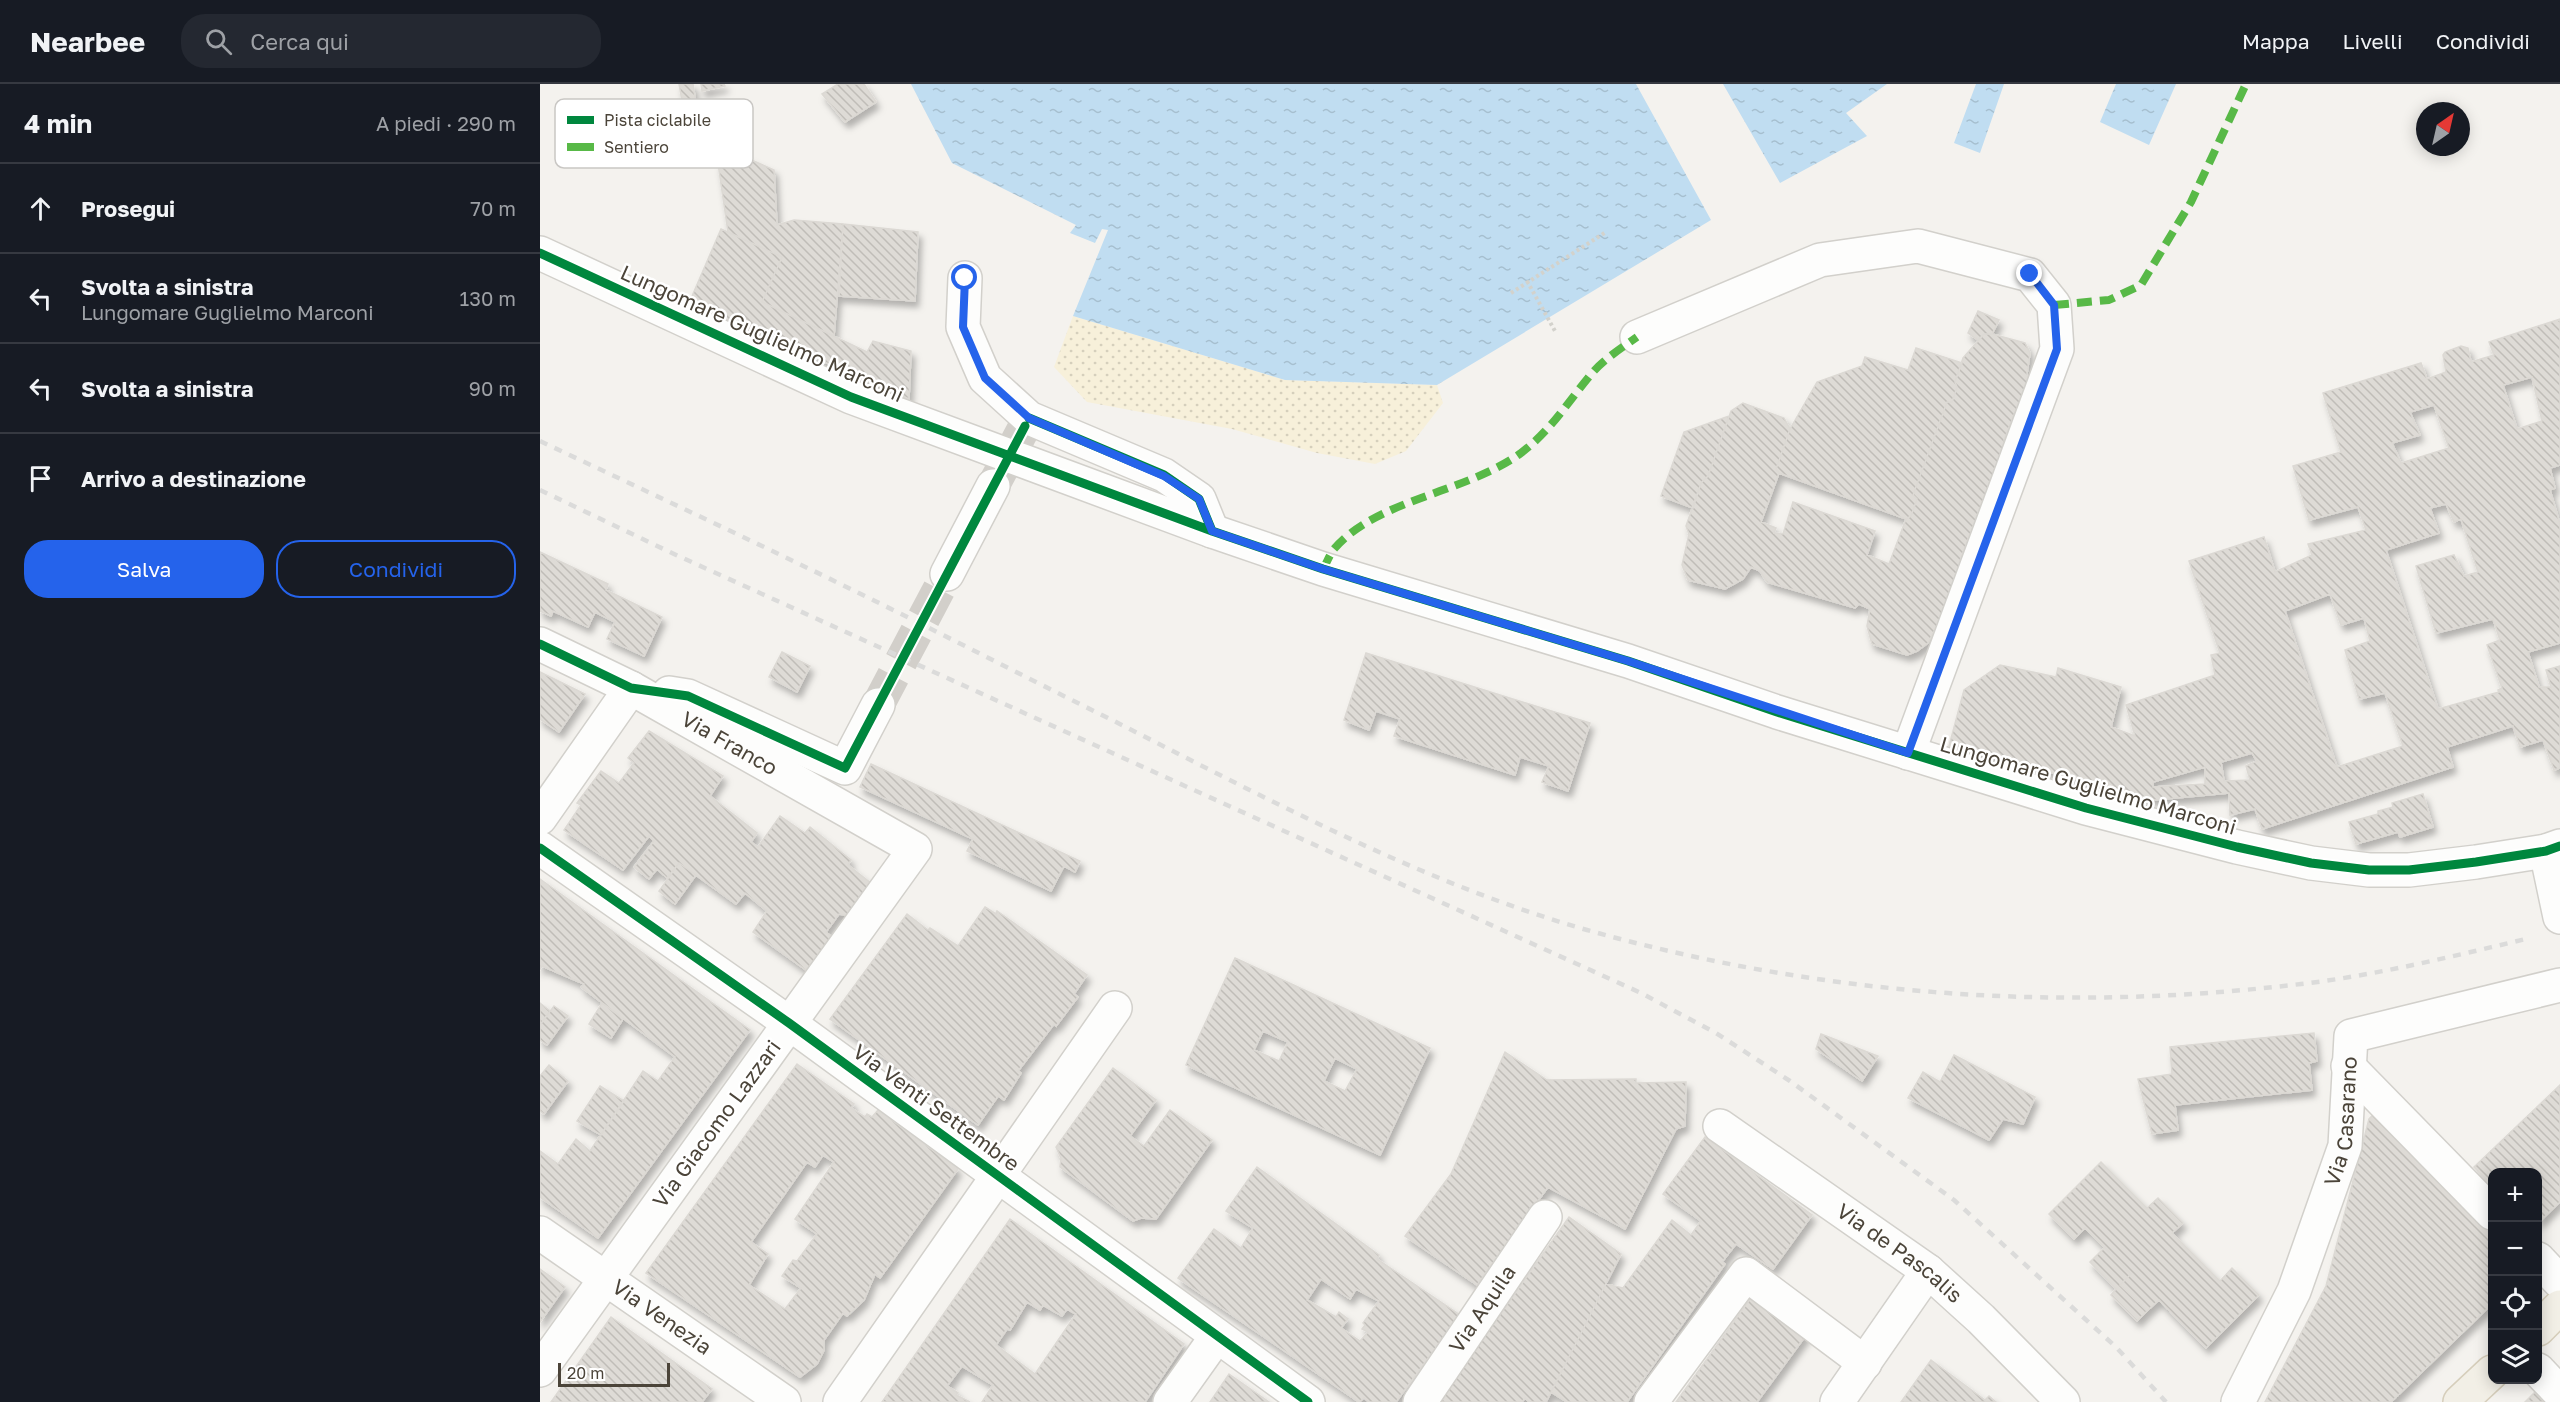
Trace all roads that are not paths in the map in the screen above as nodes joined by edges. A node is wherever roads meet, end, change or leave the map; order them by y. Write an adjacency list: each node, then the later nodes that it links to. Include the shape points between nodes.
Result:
1 (540, 253): 5 (street, Lungomare Guglielmo Marconi, via 851,398)
2 (965, 278): 5 (street, via 963,327 985,378 1027,422 1164,476 1199,499)
3 (1637, 337): 10 (street, via 1820,260 1918,246 2030,274 2054,305 2057,349)
4 (993, 486): 6 (street)
5 (1212, 531): 10 (street, Lungomare Guglielmo Marconi)
6 (947, 574)
7 (540, 644): 8 (street, Via Franco)
8 (631, 688): 9 (street, via 688,696 845,768); 11 (street); 14 (street, Via Franco)
9 (878, 705)
10 (1908, 753): 13 (street, Lungomare Guglielmo Marconi, via 2086,808 2311,863 2409,870)
11 (540, 818)
12 (540, 848): 18 (street, Via Venti Settembre)
13 (2553, 848): 15 (street)
14 (915, 849): 18 (street, Via Giacomo Lazzari)
15 (2560, 916)
16 (2560, 986): 19 (street, Via Casarano, via 2351,1036)
17 (1114, 1008): 21 (street)
18 (789, 1023): 21 (street, Via Venti Settembre); 27 (street, Via Giacomo Lazzari)
19 (2348, 1066): 22 (street); 45 (street, Via Casarano, via 2345,1146 2294,1291)
20 (1720, 1126): 26 (street, Via de Pascalis)
21 (998, 1176): 31 (street, Via Venti Settembre); 38 (street)
22 (2488, 1208)
23 (1545, 1217): 41 (street, Via Aquila)
24 (540, 1233): 27 (street, Via Venezia)
25 (2542, 1263): 28 (street)
26 (1928, 1271): 32 (street); 44 (street, Via de Pascalis, via 1982,1319)
27 (606, 1278): 33 (street, Via Giacomo Lazzari); 37 (street, Via Venezia)
28 (2560, 1282)
29 (2560, 1307): 30 (main road)
30 (2542, 1325)
31 (1216, 1336): 39 (street); 40 (street, Via Venti Settembre)
32 (1864, 1363): 42 (street, via 1746,1274); 43 (street)
33 (540, 1370)
34 (2542, 1374): 36 (street)
35 (2488, 1377): 46 (main road)
36 (2560, 1394)
37 (784, 1402)
38 (840, 1402)
39 (1170, 1402)
40 (1308, 1402)
41 (1420, 1402)
42 (1651, 1402)
43 (1837, 1402)
44 (2063, 1402)
45 (2238, 1402)
46 (2460, 1402)

